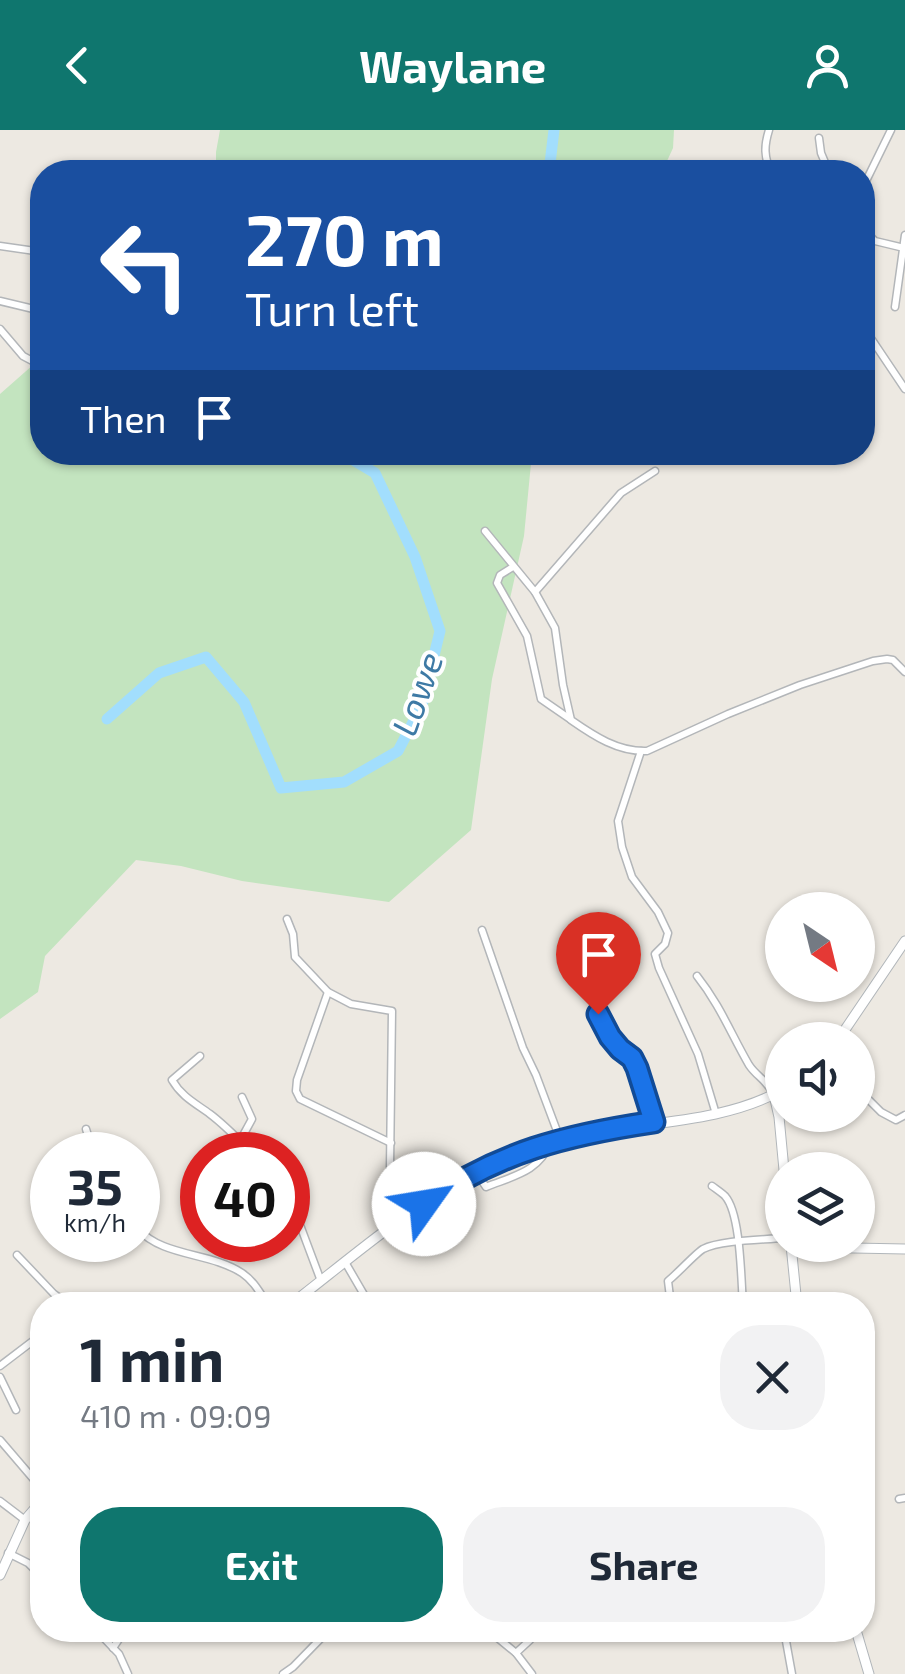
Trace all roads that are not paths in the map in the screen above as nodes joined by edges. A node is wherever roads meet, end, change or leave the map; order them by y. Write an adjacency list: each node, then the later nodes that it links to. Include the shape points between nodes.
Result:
1 (769, 130): 4 (street)
2 (891, 130): 6 (street)
3 (819, 138): 5 (street)
4 (765, 160)
5 (824, 160)
6 (875, 163)
7 (905, 235): 10 (street)
8 (875, 239): 10 (street)
9 (0, 246): 11 (street)
10 (904, 248): 13 (street)
11 (30, 250)
12 (0, 302): 14 (street)
13 (895, 307)
14 (30, 309)
15 (0, 330): 17 (street)
16 (875, 345): 18 (street)
17 (30, 360)
18 (905, 389)
19 (655, 471): 22 (street, via 620,493)
20 (485, 531): 21 (street)
21 (513, 567): 22 (street); 24 (street, via 497,583 526,636 542,699)
22 (535, 592): 24 (street, via 555,628)
23 (905, 672): 25 (street, via 893,660 873,661)
24 (571, 720): 25 (street, via 607,742)
25 (641, 751): 38 (street, via 618,821 622,846 632,877 666,925 668,938 655,954)
26 (287, 918): 30 (street, via 296,957)
27 (482, 930): 43 (street, via 548,1104)
28 (905, 941): 32 (street)
29 (698, 976): 34 (street, via 749,1064)
30 (328, 992): 44 (street, via 392,1011); 44 (street, via 296,1091 300,1099)
31 (598, 1014): 40 (street, via 632,1058)
32 (850, 1022)
33 (200, 1056): 41 (street, via 172,1080)
34 (765, 1079)
35 (242, 1097): 42 (street, via 252,1119)
36 (765, 1097): 38 (street)
37 (875, 1105): 39 (street, via 896,1120)
38 (716, 1114): 40 (street)
39 (905, 1115)
40 (654, 1122): 43 (street)
41 (230, 1132)
42 (245, 1132)
43 (555, 1140): 45 (street); 45 (street, via 540,1162 486,1187)
44 (391, 1143): 47 (street, via 392,1185)
45 (476, 1172): 47 (street)
46 (712, 1186): 49 (street, via 731,1206)
47 (404, 1217): 55 (street)
48 (765, 1240): 49 (street)
49 (737, 1242): 62 (street, via 700,1250 668,1281); 63 (street)
50 (160, 1245): 59 (street, via 236,1270)
51 (875, 1248): 52 (street)
52 (905, 1249)
53 (310, 1250): 57 (street)
54 (17, 1255): 58 (street)
55 (345, 1262): 57 (street); 61 (street)
56 (792, 1262): 64 (street)
57 (322, 1281): 60 (street)
58 (52, 1292)
59 (259, 1292)
60 (307, 1292)
61 (362, 1292)
62 (669, 1292)
63 (742, 1292)
64 (796, 1292)
65 (30, 1343): 66 (street)
66 (0, 1366)
67 (0, 1376): 68 (street)
68 (16, 1410)
69 (0, 1440): 70 (street)
70 (30, 1474)
71 (0, 1501): 73 (street)
72 (30, 1514): 73 (street)
73 (25, 1520): 74 (street)
74 (8, 1553): 75 (street); 76 (street)
75 (30, 1565)
76 (0, 1575)
77 (108, 1642): 84 (street)
78 (118, 1642): 84 (street)
79 (318, 1642): 88 (street)
80 (503, 1642): 85 (street)
81 (528, 1642): 85 (street)
82 (786, 1642): 89 (street)
83 (860, 1642): 90 (street)
84 (114, 1648): 87 (street)
85 (516, 1653): 86 (street)
86 (529, 1673)
87 (128, 1674)
88 (282, 1674)
89 (792, 1674)
90 (869, 1674)

